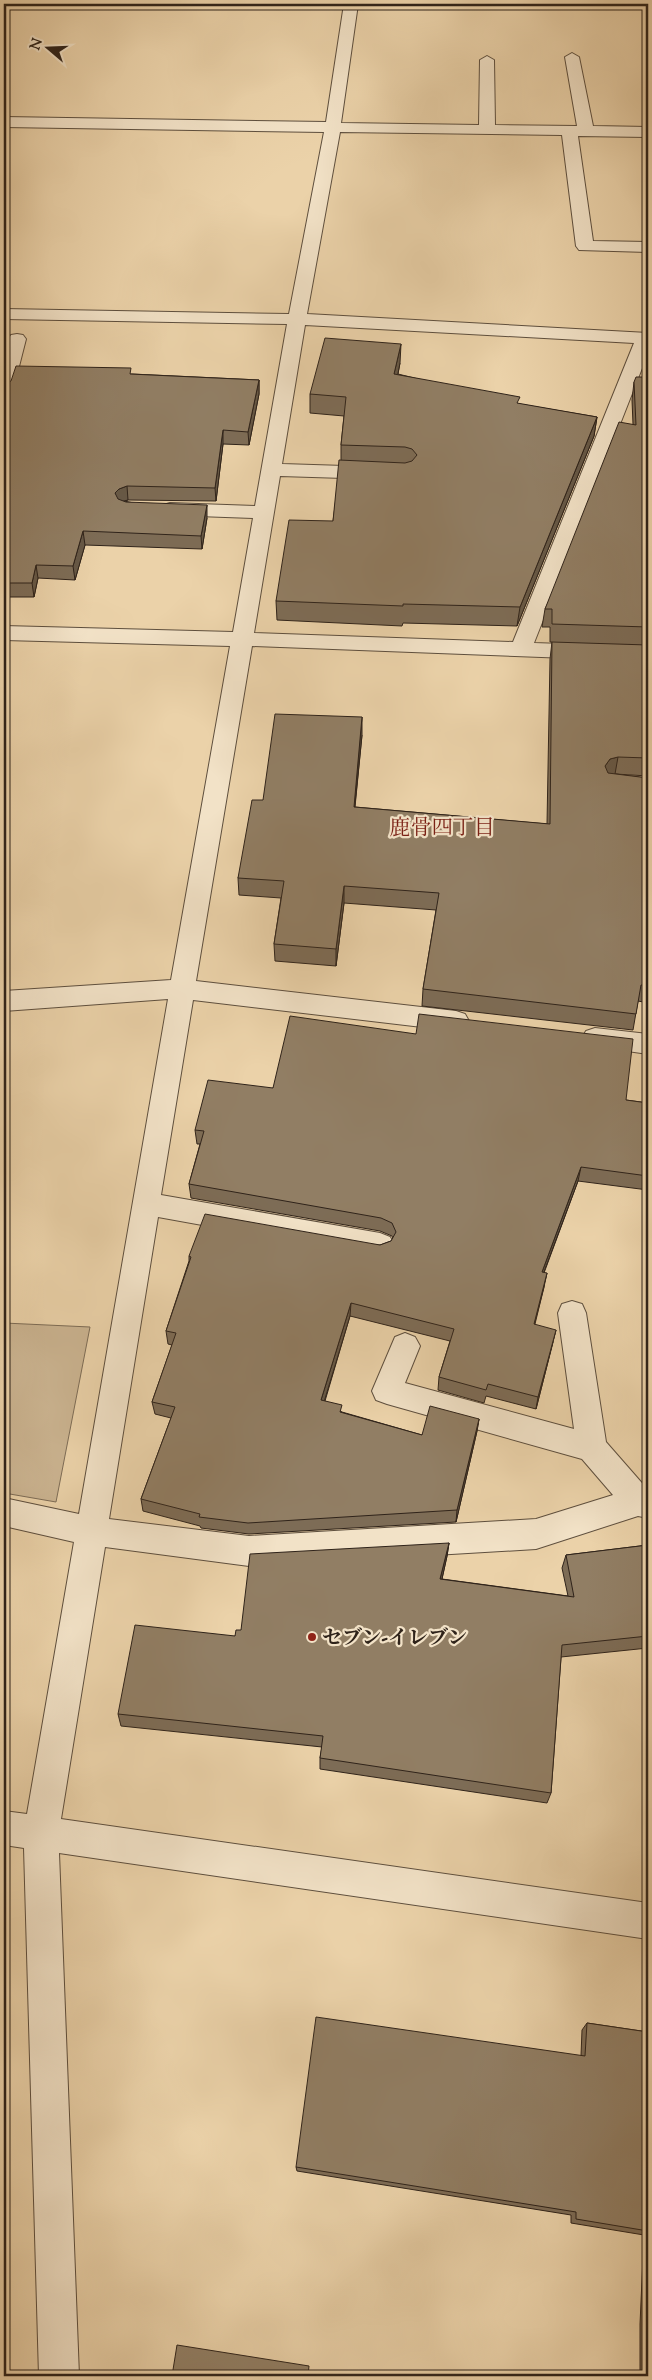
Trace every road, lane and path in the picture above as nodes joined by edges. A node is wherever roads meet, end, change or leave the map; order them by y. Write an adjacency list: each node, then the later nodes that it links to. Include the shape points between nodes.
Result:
1 (351, 4): 5 (street)
2 (572, 57): 8 (street)
3 (487, 60): 6 (street)
4 (4, 122): 5 (street)
5 (333, 126): 6 (street); 12 (street)
6 (487, 130): 7 (street)
7 (569, 131): 8 (street); 10 (street, via 585,246)
8 (586, 131): 9 (street)
9 (648, 132)
10 (648, 247)
11 (4, 314): 12 (street)
12 (298, 319): 13 (street); 16 (street)
13 (647, 338): 22 (street)
14 (17, 340): 15 (street)
15 (4, 390)
16 (272, 470): 17 (street); 19 (street)
17 (395, 473)
18 (148, 508): 19 (street)
19 (265, 512): 21 (street)
20 (4, 633): 21 (street)
21 (243, 639): 22 (street); 24 (street)
22 (520, 650): 23 (street)
23 (648, 654)
24 (182, 989): 25 (street); 26 (street); 29 (street)
25 (4, 1001)
26 (480, 1024)
27 (569, 1035): 28 (street)
28 (648, 1044)
29 (147, 1204): 30 (street); 36 (street)
30 (380, 1245)
31 (572, 1313): 33 (street)
32 (405, 1346): 33 (street, via 387,1391)
33 (592, 1448): 34 (street)
34 (643, 1503): 36 (street, via 536,1534 250,1551)
35 (4, 1512): 36 (street)
36 (92, 1531): 38 (street)
37 (4, 1828): 38 (street)
38 (41, 1834): 39 (street); 40 (street)
39 (648, 1921)
40 (59, 2376)

